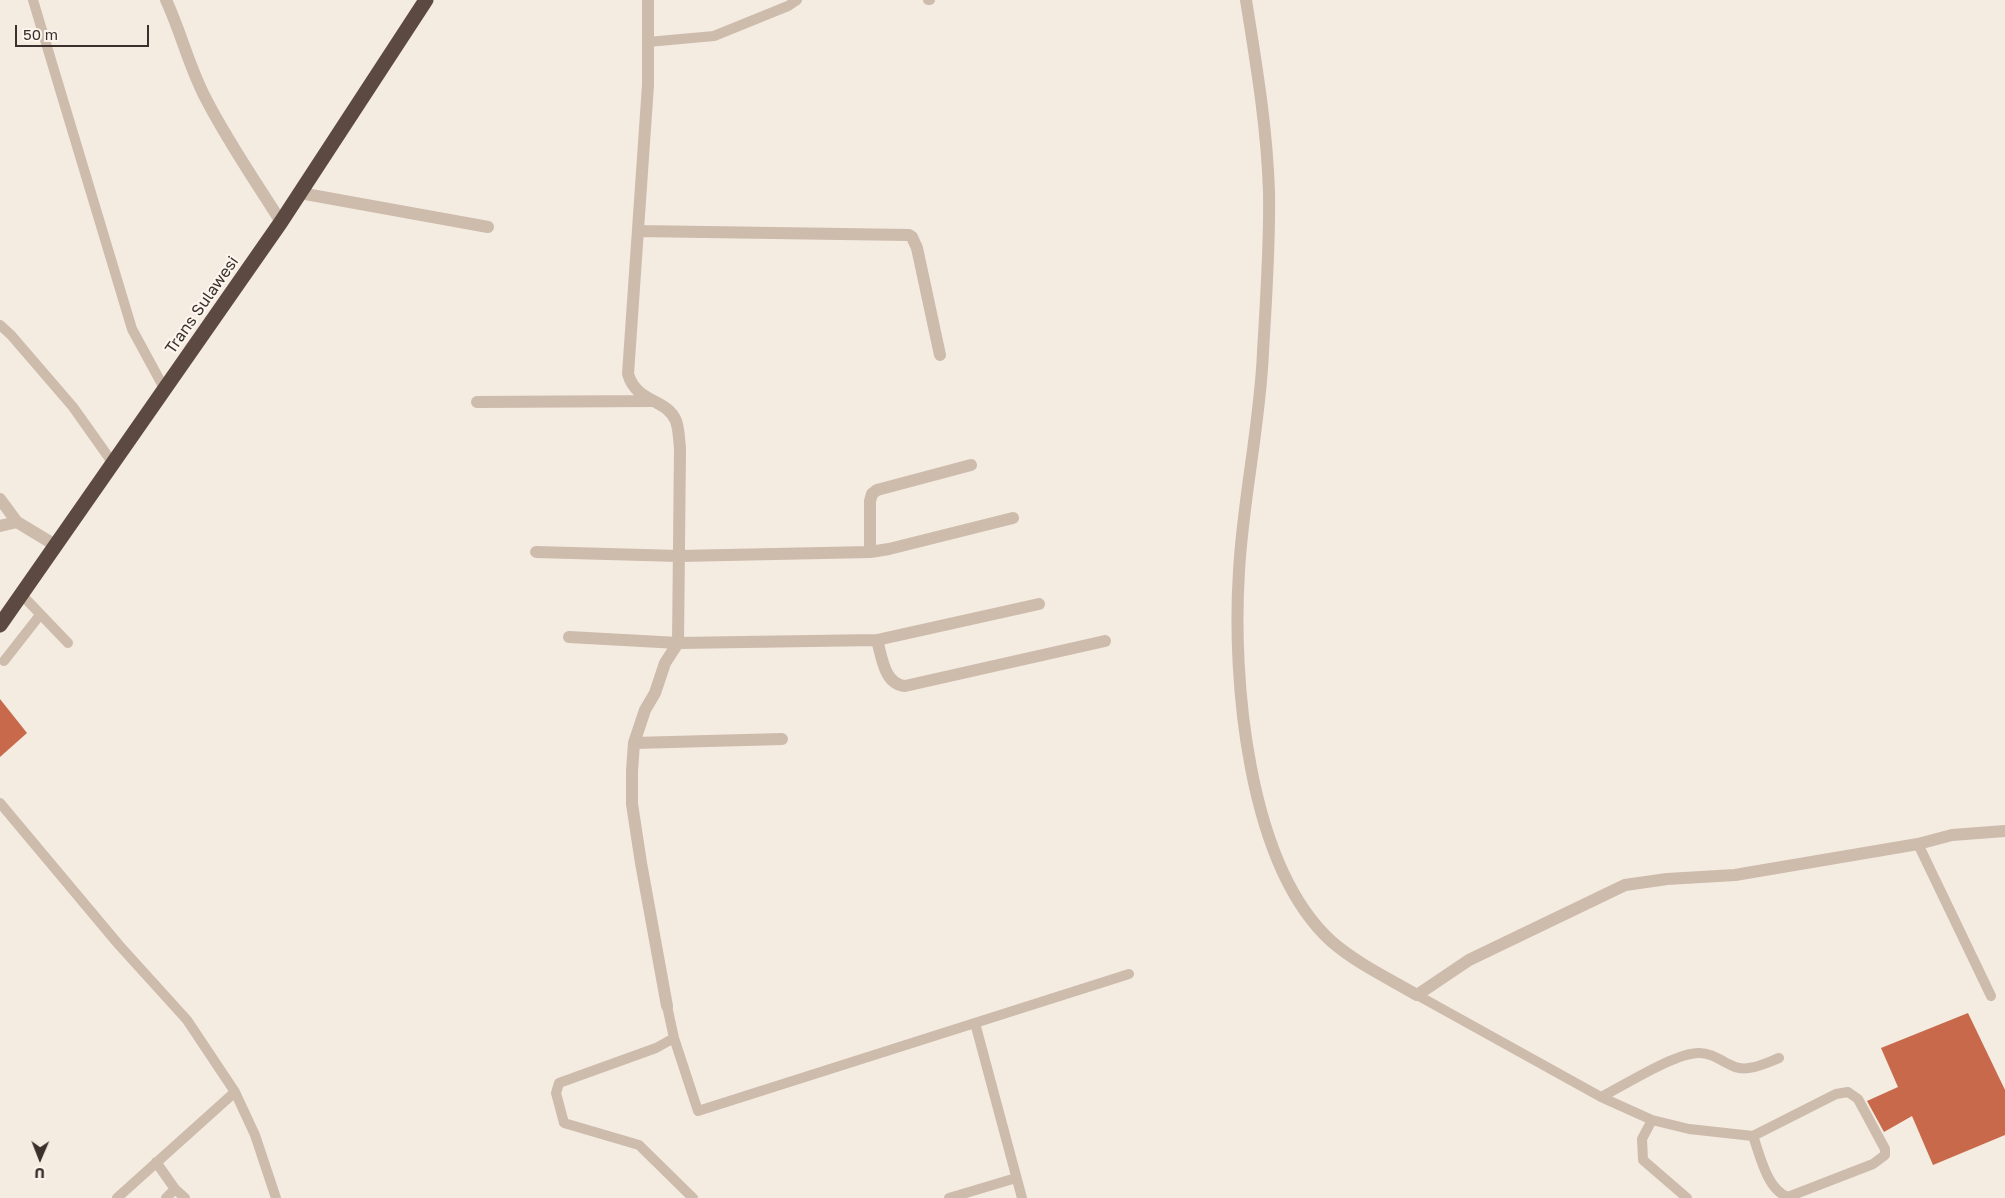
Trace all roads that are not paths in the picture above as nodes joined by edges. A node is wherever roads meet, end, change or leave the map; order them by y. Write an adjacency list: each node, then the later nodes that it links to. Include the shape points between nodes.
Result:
1 (33, 0): 15 (lane, via 132,329)
2 (166, 0): 10 (street, via 206,100)
3 (426, 0): 9 (highway, Trans Sulawesi, via 367,95)
4 (648, 0): 8 (street)
5 (797, 0): 7 (lane)
6 (1246, 0): 44 (street, via 1260,88 1269,192 1263,355 1239,567 1237,612 1248,761 1267,830 1299,902 1330,940)
7 (789, 3): 8 (lane, via 714,36)
8 (648, 42): 12 (street)
9 (300, 193): 10 (highway, Trans Sulawesi); 11 (street)
10 (282, 222): 15 (highway, Trans Sulawesi)
11 (488, 227)
12 (638, 231): 14 (street, via 909,235 917,248); 16 (street, via 628,374 637,392)
13 (0, 326): 18 (lane, via 73,407)
14 (940, 355)
15 (164, 388): 18 (highway, Trans Sulawesi)
16 (652, 401): 17 (street); 27 (street, via 663,407 676,422 680,448)
17 (477, 402)
18 (112, 462): 24 (highway, Trans Sulawesi)
19 (971, 465): 26 (street, via 872,494)
20 (0, 499): 22 (street)
21 (1014, 518): 26 (street)
22 (17, 522): 23 (street); 24 (street)
23 (0, 526)
24 (55, 545): 28 (highway, Trans Sulawesi)
25 (536, 552): 27 (street)
26 (870, 552): 27 (street)
27 (680, 556): 36 (street)
28 (21, 594): 30 (lane); 31 (highway, Trans Sulawesi)
29 (1039, 604): 33 (street)
30 (40, 615): 35 (lane); 37 (lane)
31 (0, 625)
32 (569, 637): 36 (street)
33 (877, 640): 34 (street, via 887,674 895,684 905,686); 36 (street)
34 (1105, 641)
35 (68, 642)
36 (678, 643): 39 (street, via 665,663)
37 (4, 661)
38 (782, 739): 39 (street)
39 (634, 743): 46 (street, via 632,804)
40 (0, 803): 50 (lane, via 187,1020)
41 (2005, 831): 42 (street, via 1952,835)
42 (1918, 844): 44 (street, via 1735,875 1625,885 1469,960); 45 (lane)
43 (1129, 974): 47 (lane)
44 (1417, 995): 51 (lane)
45 (1991, 996)
46 (667, 1006): 48 (lane)
47 (975, 1023): 48 (lane, via 698,1111); 55 (lane)
48 (674, 1038): 61 (lane, via 656,1048 559,1083 556,1093 564,1122 639,1145)
49 (1779, 1058): 51 (lane, via 1752,1068 1736,1067 1715,1056 1700,1053 1681,1056)
50 (235, 1092): 54 (lane); 60 (lane, via 255,1135)
51 (1601, 1097): 52 (lane)
52 (1652, 1120): 53 (lane, via 1689,1129); 64 (lane, via 1642,1139 1643,1160)
53 (1753, 1136): 53 (lane, via 1836,1094 1848,1092 1858,1098 1885,1149 1885,1155 1874,1164 1788,1197 1772,1183)
54 (156, 1162): 56 (lane); 57 (lane)
55 (1016, 1178): 62 (lane); 63 (lane)
56 (175, 1189): 58 (lane); 59 (lane)
57 (117, 1198)
58 (166, 1198)
59 (185, 1198)
60 (276, 1198)
61 (693, 1198)
62 (949, 1198)
63 (1022, 1198)
64 (1687, 1198)

